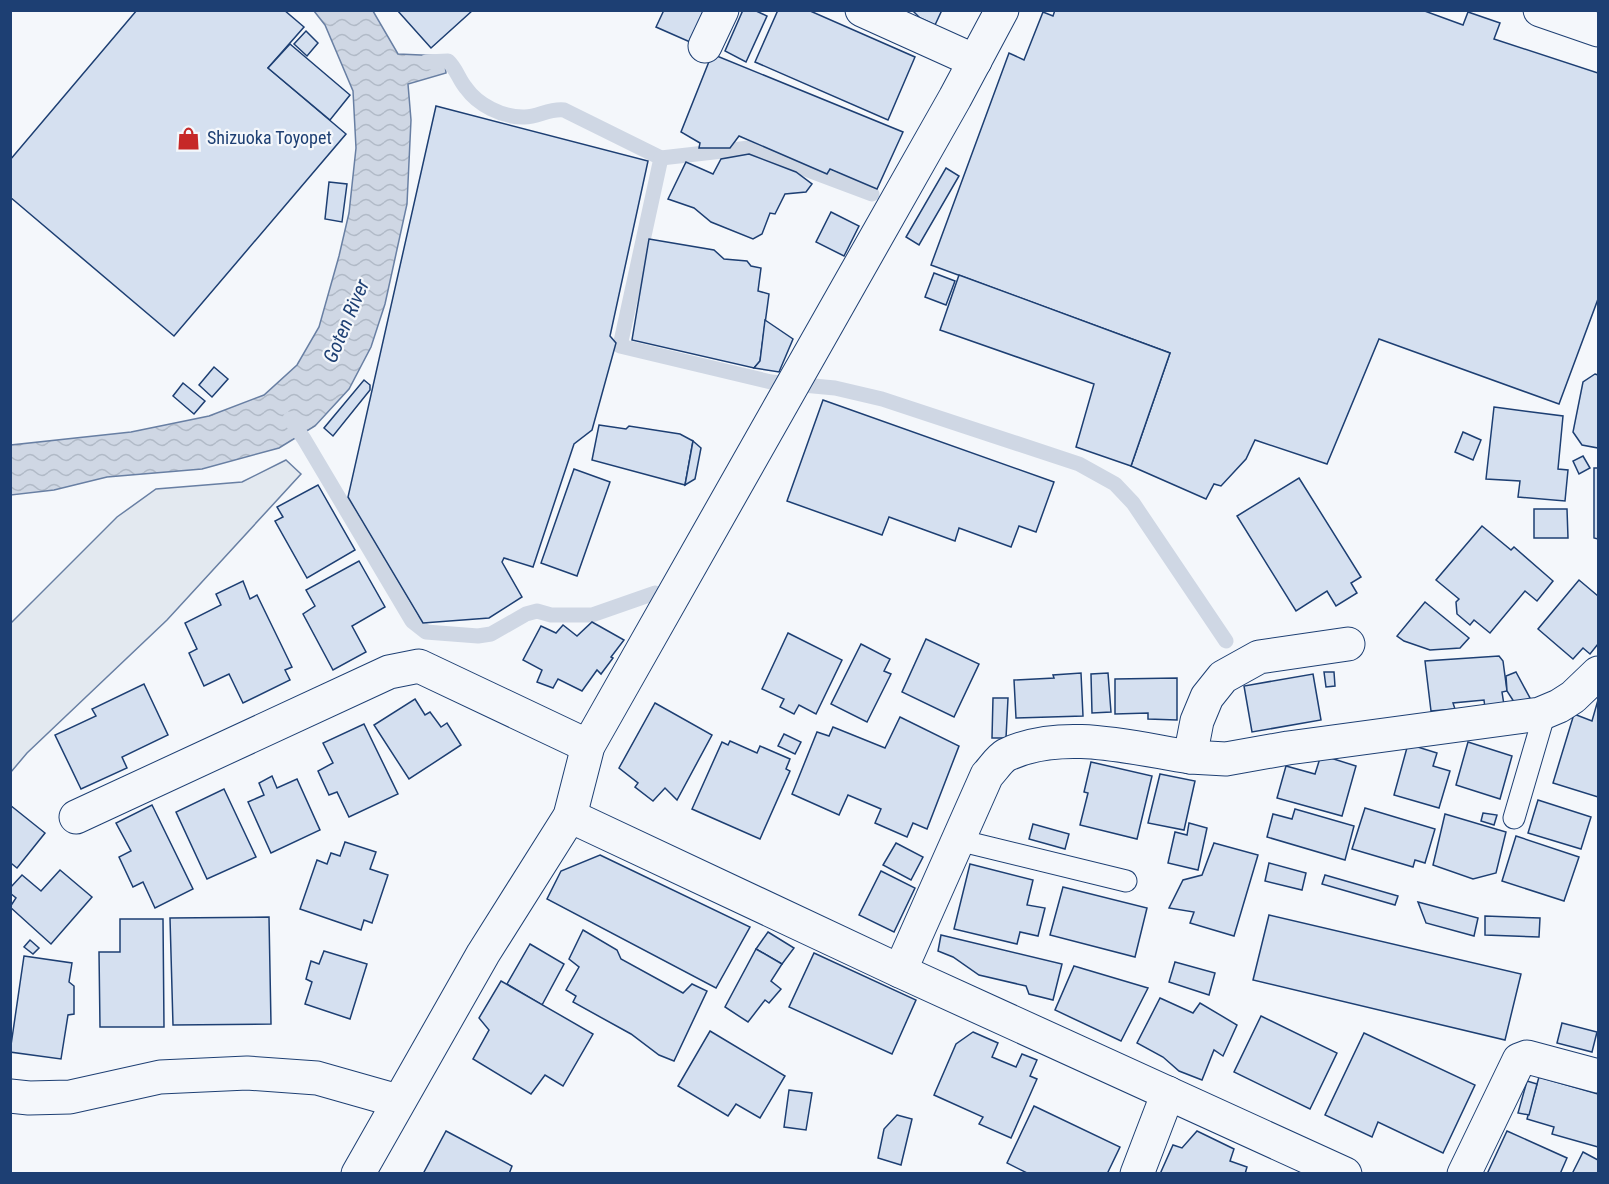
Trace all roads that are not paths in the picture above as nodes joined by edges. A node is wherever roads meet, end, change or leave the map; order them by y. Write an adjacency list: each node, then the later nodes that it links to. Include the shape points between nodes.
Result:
1 (722, 10): 6 (street)
2 (862, 10): 7 (street)
3 (1002, 10): 7 (street)
4 (1540, 10): 5 (street)
5 (1599, 30)
6 (705, 46)
7 (975, 61): 11 (street)
8 (1348, 644): 12 (street, via 1259,657 1222,677 1207,697 1197,721)
9 (1599, 673): 10 (street, via 1573,697)
10 (1545, 712): 12 (street, via 1226,759); 15 (lane)
11 (588, 746): 13 (street); 14 (street, via 419,666 389,672)
12 (1190, 757): 16 (street, via 1064,741 1015,752 1004,756 987,775)
13 (570, 816): 18 (street); 22 (street, via 483,954)
14 (76, 817)
15 (1514, 818)
16 (958, 840): 17 (lane); 18 (street)
17 (1126, 881)
18 (900, 971): 20 (street)
19 (1599, 1076): 26 (street, via 1527,1057 1519,1060)
20 (1168, 1093): 24 (street); 25 (street)
21 (10, 1096): 22 (street, via 70,1097 160,1077 247,1073 316,1078)
22 (398, 1101): 23 (street)
23 (358, 1173)
24 (1137, 1173)
25 (1345, 1173)
26 (1464, 1173)

